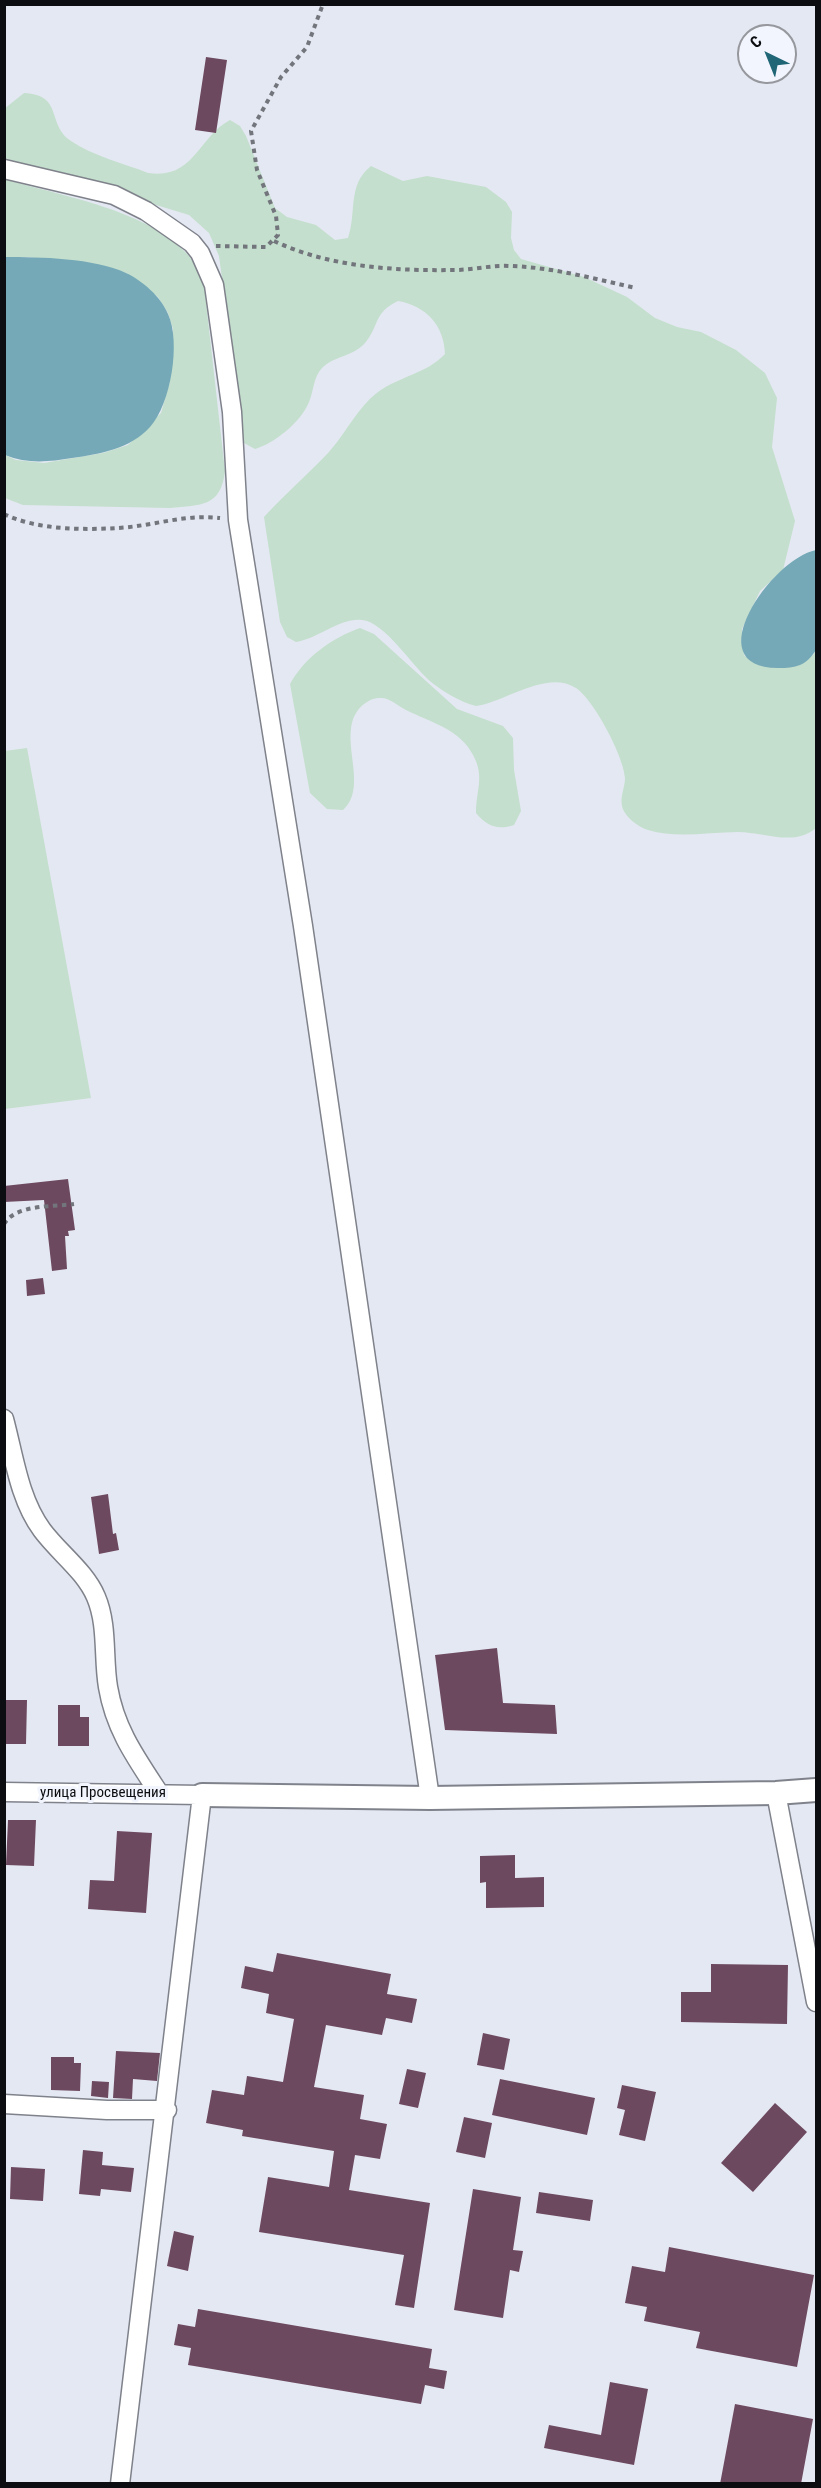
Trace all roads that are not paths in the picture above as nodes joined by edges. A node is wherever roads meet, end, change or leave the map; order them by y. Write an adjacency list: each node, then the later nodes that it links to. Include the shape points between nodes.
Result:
1 (4, 169): 8 (street, via 114,195 167,223 200,253 214,285 230,401 238,520 303,926)
2 (4, 1419): 5 (street, via 33,1517 89,1583 96,1598 115,1722)
3 (816, 1790): 6 (street)
4 (4, 1792): 5 (street, улица Просвещения)
5 (159, 1793): 7 (street, улица Просвещения)
6 (776, 1793): 8 (street); 9 (street)
7 (202, 1795): 8 (street); 11 (street)
8 (430, 1798)
9 (816, 2002)
10 (4, 2104): 11 (street)
11 (167, 2110): 12 (street)
12 (120, 2484)

